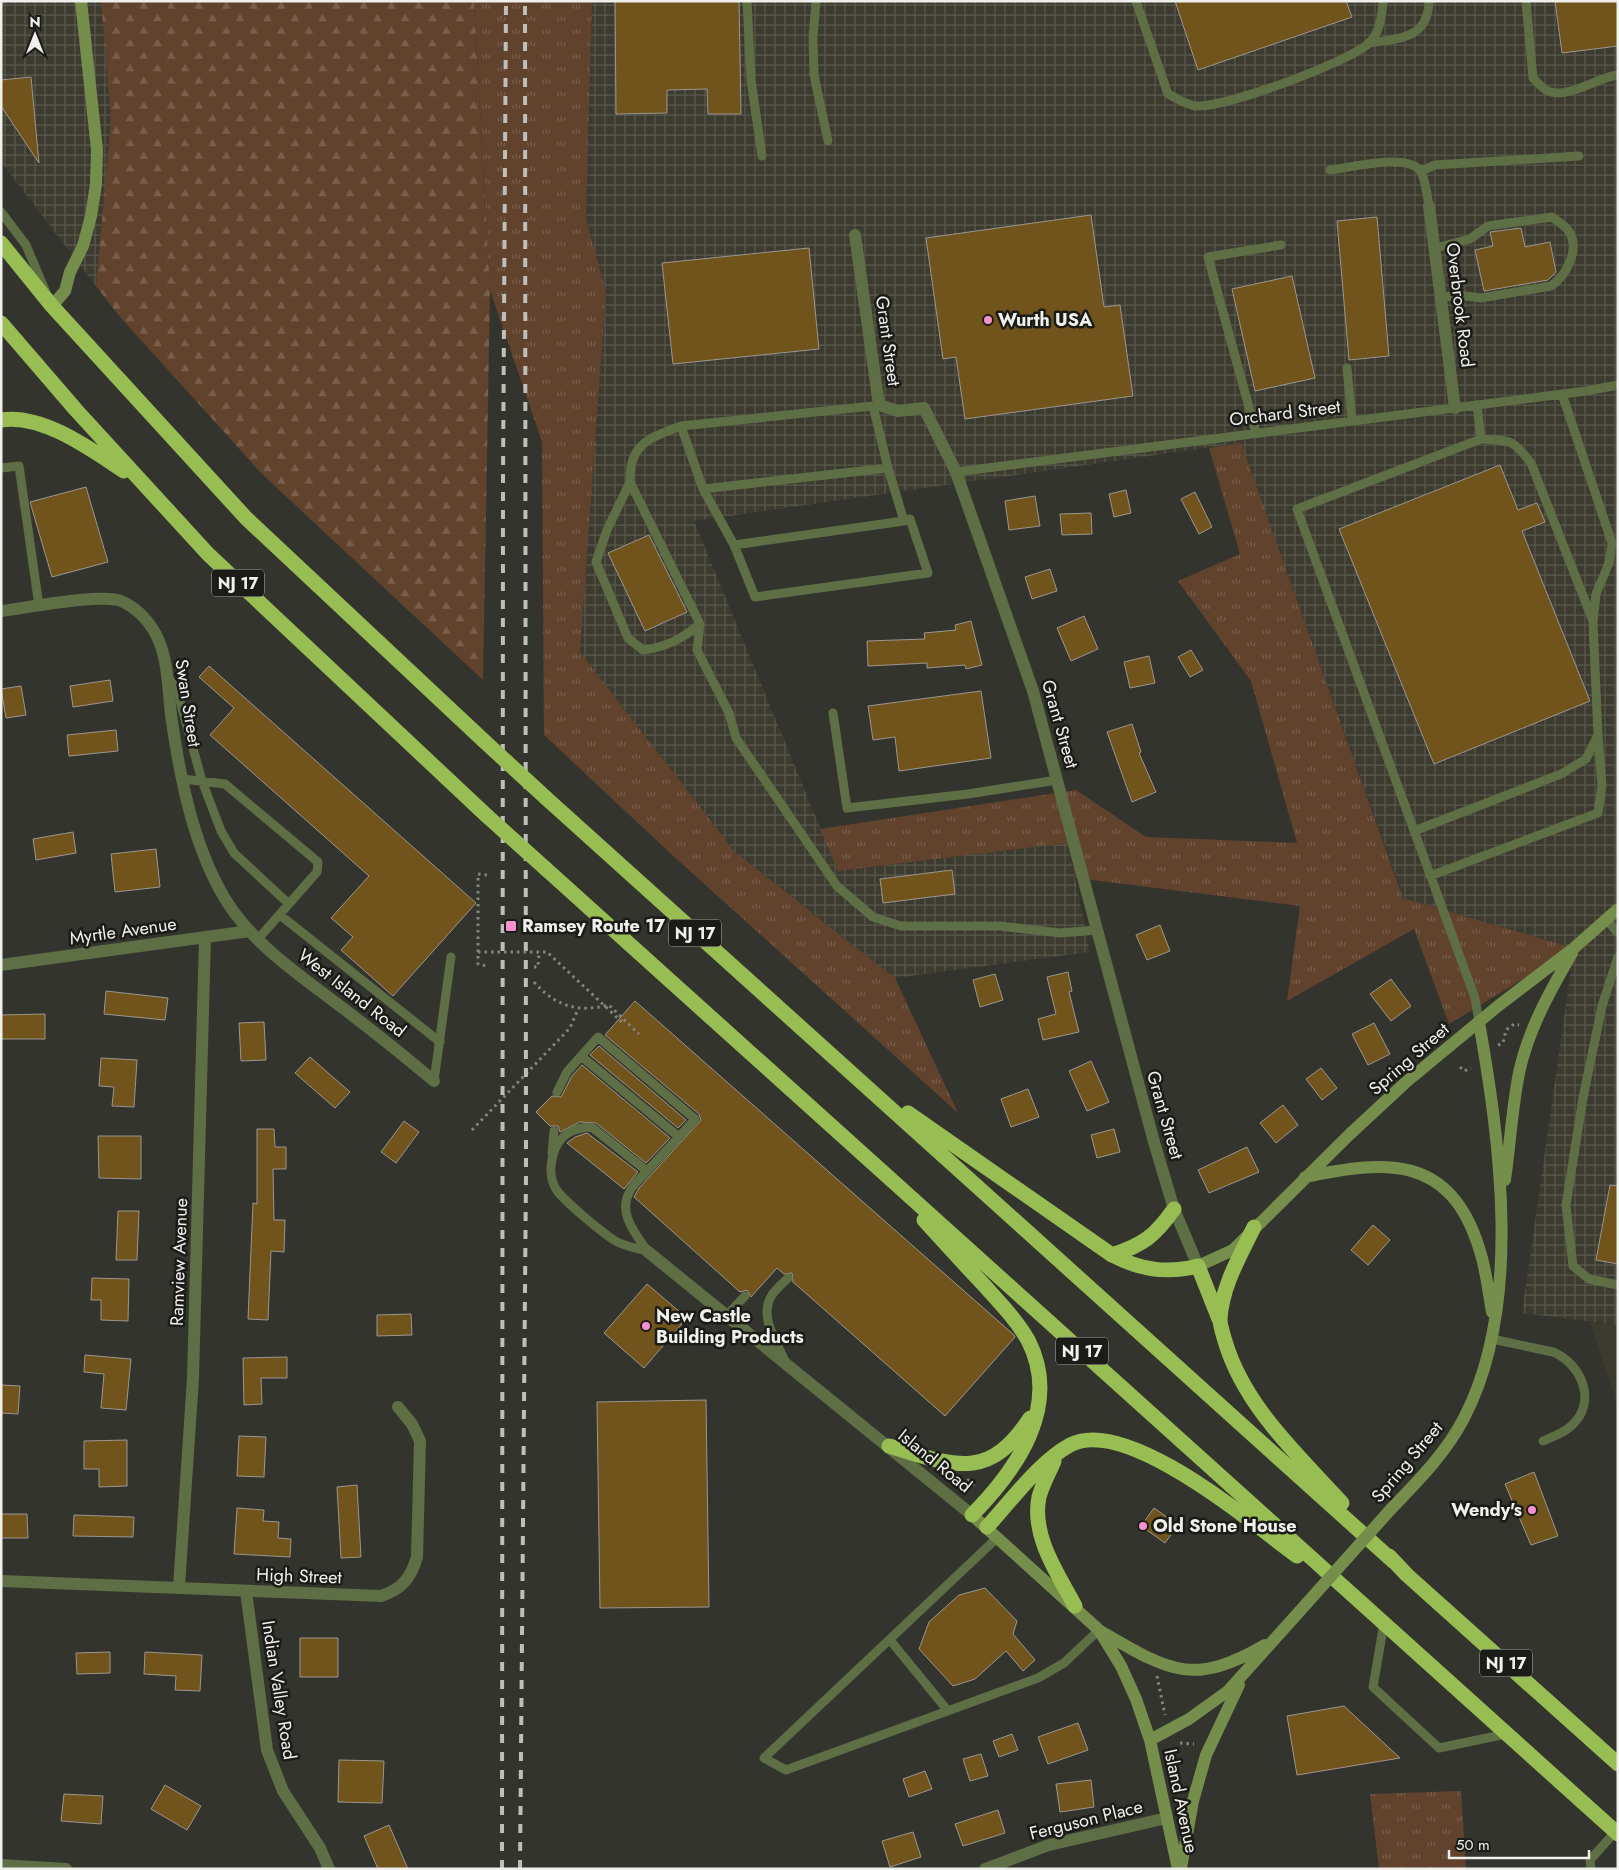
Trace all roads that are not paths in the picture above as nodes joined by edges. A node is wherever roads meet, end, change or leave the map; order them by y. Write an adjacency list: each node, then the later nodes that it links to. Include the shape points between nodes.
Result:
1 (81, 1): 22 (street, via 97,150 96,184 92,216 83,246 70,272 66,291)
2 (747, 1): 11 (lane, via 751,80)
3 (816, 1): 10 (lane, via 814,75)
4 (1136, 1): 8 (lane, via 1168,94 1194,106 1218,105 1332,65)
5 (1383, 1): 8 (lane, via 1381,22)
6 (1429, 1): 8 (lane, via 1428,16 1423,26 1403,38)
7 (1526, 1): 9 (lane, via 1533,78 1548,91 1563,93)
8 (1370, 43)
9 (1618, 75)
10 (828, 141)
11 (762, 156)
12 (1578, 156): 14 (lane, via 1452,163 1435,165)
13 (1330, 170): 14 (lane, via 1396,161 1410,163)
14 (1420, 172): 15 (lane)
15 (1429, 206): 20 (street, Overbrook Road)
16 (1, 212): 22 (lane, via 26,245)
17 (855, 235): 27 (street, Grant Street)
18 (1, 243): 22 (highway, NJ 17)
19 (1281, 245): 33 (lane, via 1208,257)
20 (1435, 248): 21 (street, Overbrook Road); 21 (lane, via 1470,238 1488,226 1552,217 1568,230 1573,250 1561,280 1551,286 1482,298 1457,295)
21 (1441, 298): 29 (street, Overbrook Road)
22 (52, 306): 70 (highway, NJ 17, bridge, via 246,518 546,798)
23 (1, 323): 39 (highway, NJ 17)
24 (1347, 368): 31 (lane)
25 (1618, 385): 26 (lane, Orchard Street)
26 (1562, 394): 28 (lane, Orchard Street); 45 (lane, via 1612,543 1609,564 1596,594)
27 (876, 405): 32 (lane); 36 (lane); 37 (street, Grant Street, via 898,410 924,408)
28 (1478, 405): 29 (lane, Orchard Street); 34 (lane)
29 (1455, 408): 31 (lane, Orchard Street)
30 (1, 420): 39 (highway, via 30,422 72,438)
31 (1352, 421): 33 (lane, Orchard Street)
32 (680, 426): 38 (lane, via 652,437 636,450 630,466); 40 (lane)
33 (1256, 433): 37 (lane, Orchard Street)
34 (1480, 439): 45 (lane, via 1508,440 1522,450 1531,463); 53 (lane, via 1298,508)
35 (1, 468): 43 (lane, via 19,466)
36 (888, 468): 40 (lane); 41 (lane)
37 (956, 472): 51 (street, Grant Street, via 1033,691)
38 (630, 482): 46 (lane); 46 (lane, via 596,562 628,638 643,650 659,648 680,639)
39 (143, 483): 75 (highway, NJ 17, bridge, via 208,554 487,816)
40 (703, 489): 42 (lane)
41 (904, 521): 42 (lane); 42 (lane, via 910,520 928,573 755,597)
42 (734, 545)
43 (40, 606): 44 (street, Swan Street); 47 (street, Swan Street, via 102,598 120,600 150,624 160,641)
44 (1, 611)
45 (1593, 622): 49 (lane)
46 (700, 624): 59 (lane, via 697,650 729,713 736,738 837,886 874,917 901,926 1000,926 1060,933)
47 (166, 674): 50 (street, Swan Street); 52 (lane, via 177,690)
48 (833, 713): 51 (lane, via 847,808)
49 (1598, 736): 53 (lane, via 1586,759 1561,774); 54 (lane, via 1602,786 1598,813)
50 (183, 778): 52 (lane); 61 (street, Swan Street, via 200,848 214,880)
51 (1058, 780): 59 (street, Grant Street)
52 (202, 781): 55 (lane, via 221,831 234,852); 55 (lane, via 225,784 318,862 317,872)
53 (1414, 831): 54 (lane)
54 (1430, 876): 67 (lane, via 1475,998)
55 (289, 904): 57 (lane)
56 (1618, 909): 58 (street, Spring Street)
57 (280, 915): 61 (lane); 68 (lane)
58 (1606, 919): 60 (lane); 63 (street, Spring Street)
59 (1097, 930): 79 (street, Grant Street)
60 (1618, 933)
61 (254, 935): 62 (street, Myrtle Avenue); 71 (street, West Island Road, via 293,971)
62 (205, 937): 66 (street, Myrtle Avenue); 102 (street, Ramview Avenue, via 193,1378)
63 (1574, 948): 67 (street, Spring Street); 80 (street, via 1539,1014 1524,1056)
64 (451, 957): 68 (lane)
65 (1618, 958): 86 (lane, via 1602,1006 1566,1205 1573,1266 1589,1280)
66 (1, 965)
67 (1479, 1022): 78 (street, Spring Street, via 1384,1103); 80 (street, Spring Street, via 1496,1137)
68 (440, 1042): 71 (lane)
69 (581, 1056): 72 (lane, via 567,1072); 74 (lane); 74 (lane, via 598,1037 695,1119)
70 (844, 1067): 83 (highway); 100 (highway, NJ 17)
71 (434, 1081)
72 (557, 1092)
73 (554, 1131): 76 (lane)
74 (679, 1137): 77 (lane)
75 (862, 1153): 93 (highway, via 1021,1329 1037,1364); 104 (highway, NJ 17)
76 (551, 1162): 77 (lane, via 562,1139 571,1131 587,1127 593,1128); 82 (lane, via 557,1191 615,1241)
77 (647, 1172): 82 (lane, via 628,1192 625,1210 630,1225)
78 (1306, 1177): 81 (street, Spring Street); 90 (street, via 1355,1167 1388,1165 1418,1173 1442,1188 1462,1209 1476,1236)
79 (1174, 1209): 83 (highway, via 1162,1226 1140,1246); 84 (street, Grant Street)
80 (1500, 1223): 90 (street, Spring Street)
81 (1254, 1227): 84 (street, Spring Street, via 1233,1250); 89 (highway, via 1225,1291)
82 (647, 1251): 88 (street, Island Road)
83 (1112, 1256): 84 (highway, via 1148,1269 1174,1270)
84 (1198, 1266): 89 (highway)
85 (788, 1278): 92 (lane, via 772,1295 767,1308 767,1320)
86 (1618, 1285)
87 (744, 1296): 88 (lane)
88 (727, 1315): 92 (street, Island Road)
89 (1220, 1322): 100 (highway, via 1233,1364 1256,1404)
90 (1495, 1324): 91 (street, Spring Street)
91 (1492, 1339): 95 (lane, via 1563,1356 1583,1382 1584,1400 1578,1418 1570,1427); 109 (street, Spring Street, bridge, via 1479,1385 1456,1432 1422,1477)
92 (786, 1364): 96 (street, Island Road)
93 (1037, 1406): 96 (highway, via 1007,1446 977,1463 950,1464); 98 (highway, via 1030,1436 1019,1459)
94 (398, 1407): 103 (street, High Street, via 412,1424 420,1442 417,1557 405,1584 381,1596)
95 (1543, 1441)
96 (889, 1446): 98 (street, Island Road)
97 (1056, 1455): 99 (highway); 104 (highway, via 1071,1444 1093,1440 1116,1442 1145,1453 1178,1470); 105 (highway, via 1039,1497 1039,1528)
98 (972, 1515): 99 (street, Island Road)
99 (992, 1532): 105 (street, Island Road); 108 (lane)
100 (1394, 1562): 114 (highway, NJ 17)
101 (1, 1581): 102 (street, High Street)
102 (179, 1587): 103 (street, High Street)
103 (246, 1591): 119 (street, Indian Valley Road, via 267,1750 282,1791 320,1848)
104 (1359, 1601): 106 (highway, NJ 17)
105 (1075, 1606): 107 (street, Island Road)
106 (1384, 1623): 112 (highway, NJ 17); 112 (lane, via 1373,1687 1439,1748)
107 (1099, 1630): 109 (street, via 1161,1664 1190,1671 1223,1665); 111 (lane, via 1064,1663 1038,1678); 113 (street, Island Road, via 1130,1682)
108 (890, 1640): 111 (lane); 111 (lane, via 764,1758 786,1770)
109 (1274, 1640): 110 (street, Spring Street)
110 (1243, 1676): 113 (street, Spring Street, via 1203,1710); 121 (street, via 1206,1756)
111 (948, 1711)
112 (1506, 1734): 116 (highway, NJ 17)
113 (1150, 1740): 115 (street, Island Avenue)
114 (1618, 1764)
115 (1167, 1818): 120 (street, Ferguson Place, via 1048,1845); 121 (street, Island Avenue)
116 (1616, 1833): 122 (lane, via 1590,1860)
117 (1, 1866): 118 (street)
118 (66, 1869)
119 (329, 1869)
120 (985, 1869)
121 (1179, 1869)
122 (1592, 1869)

